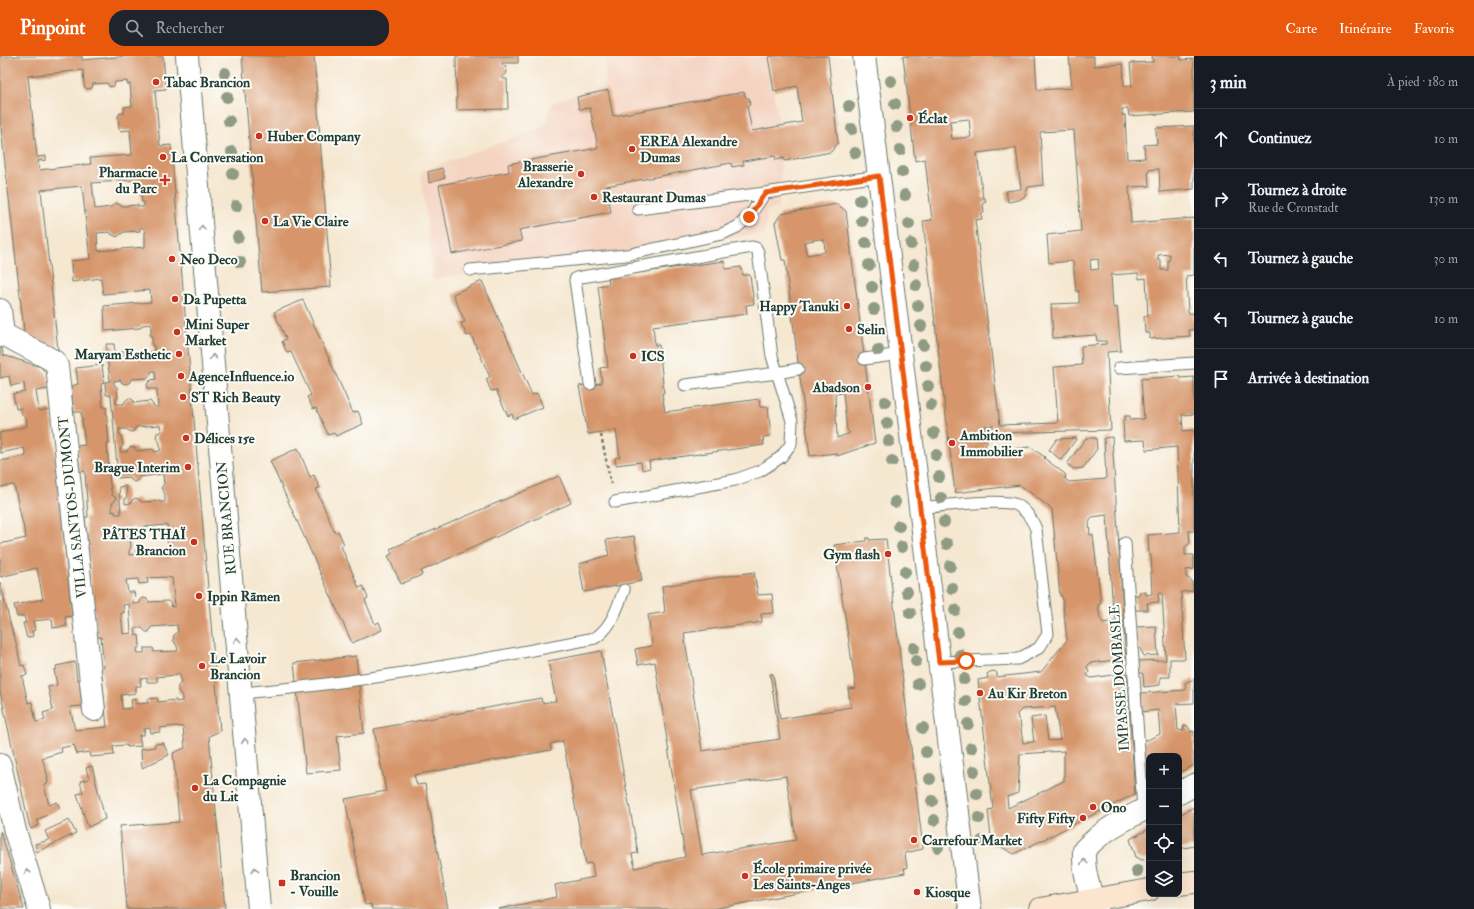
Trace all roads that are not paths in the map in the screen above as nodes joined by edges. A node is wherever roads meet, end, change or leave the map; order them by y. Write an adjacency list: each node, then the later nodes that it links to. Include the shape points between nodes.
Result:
1 (187, 56): 22 (street, RUE BRANCION, one-way to 1)
2 (864, 56): 3 (street)
3 (879, 176): 4 (lane); 9 (street)
4 (765, 193): 5 (lane); 6 (lane, via 749,217 737,227 722,234 626,254)
5 (638, 210)
6 (470, 270)
7 (0, 310): 8 (street)
8 (2, 335): 23 (street, VILLA SANTOS-DUMONT, via 54,361 57,366)
9 (902, 354): 10 (lane); 18 (street)
10 (864, 359)
11 (1194, 362): 12 (lane)
12 (1119, 368)
13 (798, 369): 14 (lane)
14 (777, 373): 15 (lane, via 772,356 758,252 752,247 576,278); 16 (lane); 17 (lane, via 792,421 791,444 781,457 760,471 735,480)
15 (590, 384)
16 (685, 385)
17 (615, 502)
18 (920, 508): 21 (street); 21 (lane, via 1003,501 1016,505 1031,516 1036,528 1048,634 1039,648 1018,659)
19 (1125, 543): 27 (lane, IMPASSE DOMBASLE)
20 (624, 590): 22 (lane, via 611,623 595,638 404,674)
21 (939, 662): 34 (street)
22 (241, 693): 33 (street, RUE BRANCION, one-way to 22)
23 (94, 710)
24 (0, 765): 32 (street, one-way to 24, via 15,832)
25 (1194, 785): 26 (street)
26 (1182, 791)
27 (1146, 809): 31 (street, one-way to 27, via 1084,850 1111,826)
28 (1194, 882): 29 (main road)
29 (1182, 884)
30 (1146, 891): 31 (main road)
31 (1095, 904): 35 (main road)
32 (39, 909)
33 (259, 909)
34 (970, 909)
35 (1040, 909)

